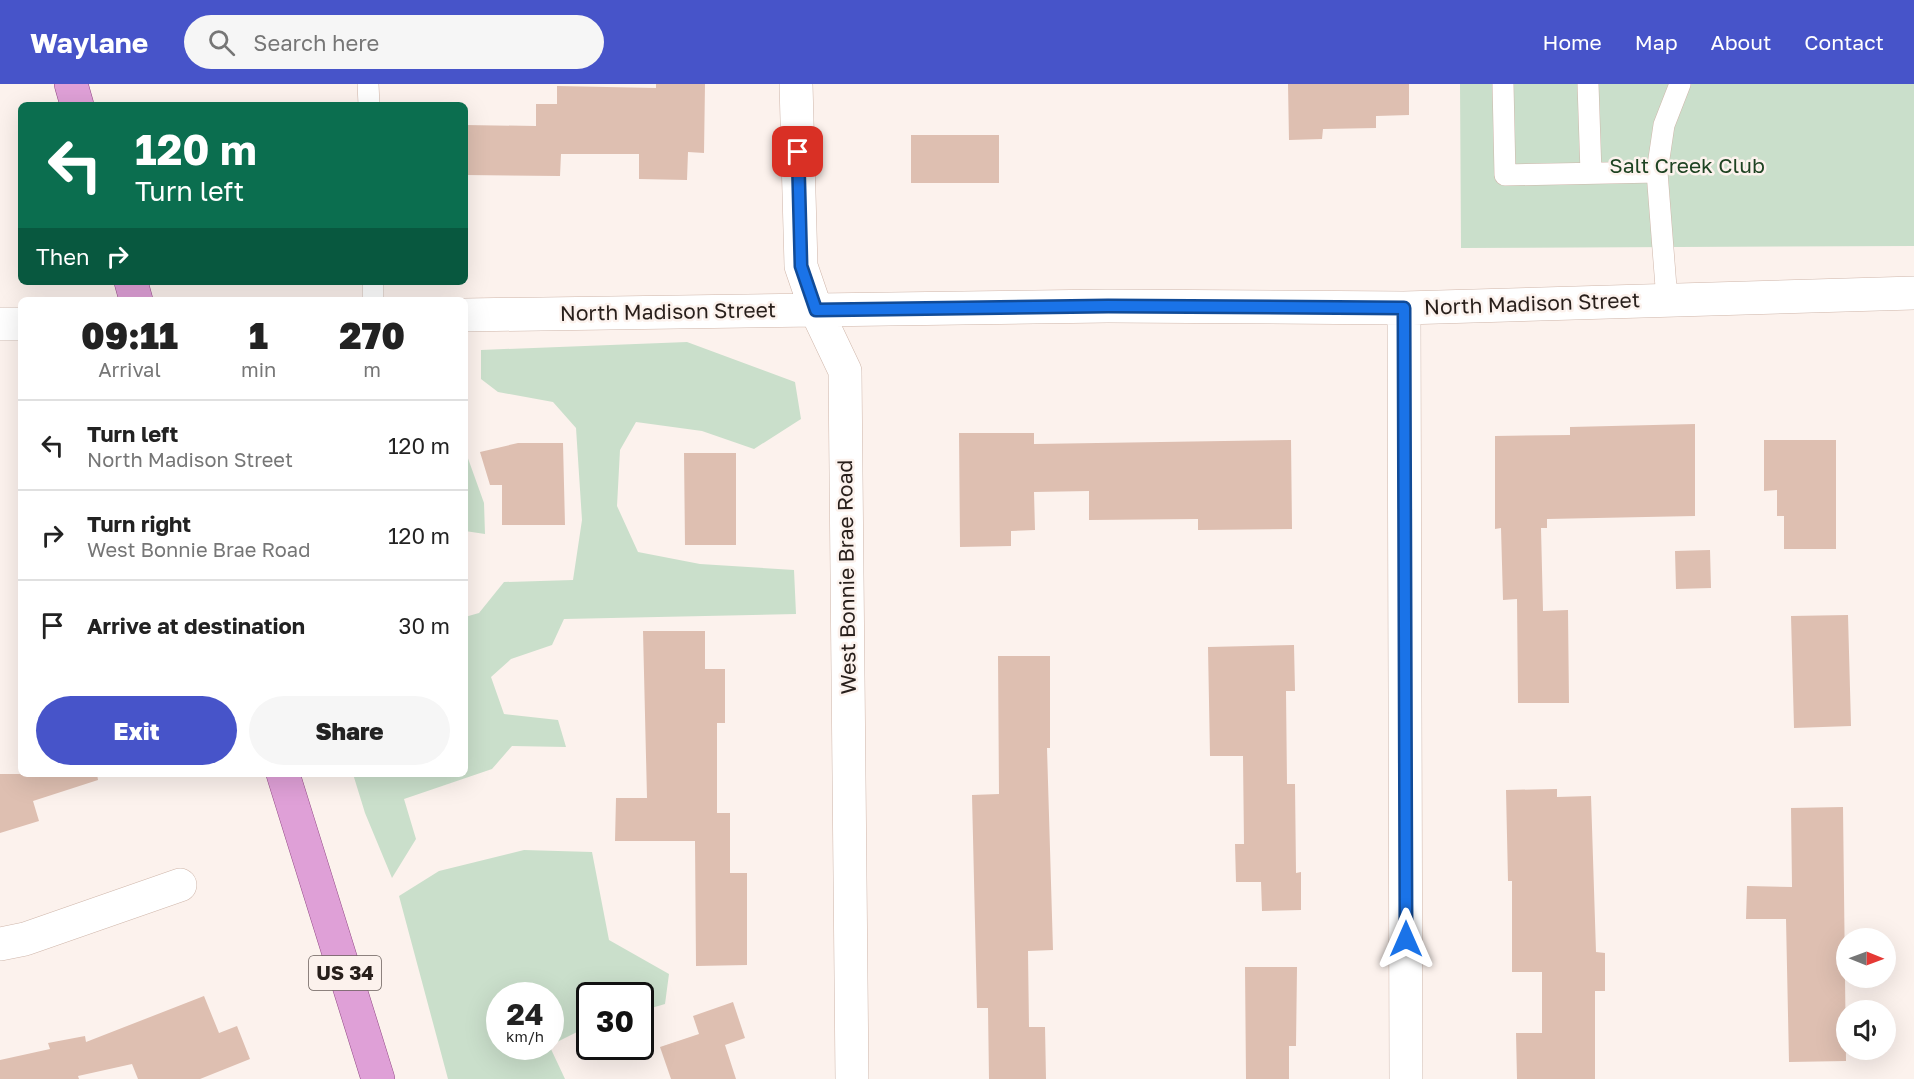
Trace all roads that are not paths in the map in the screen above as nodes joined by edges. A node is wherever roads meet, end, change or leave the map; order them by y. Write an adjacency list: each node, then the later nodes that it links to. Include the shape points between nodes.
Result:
1 (71, 84): 7 (main road)
2 (368, 84): 8 (lane)
3 (796, 84): 14 (street, West Bonnie Brae Road, via 801,266)
4 (1503, 84): 10 (lane, via 1505,175)
5 (1588, 84): 10 (lane)
6 (1680, 84): 9 (lane, via 1664,124)
7 (76, 102)
8 (369, 102)
9 (1657, 172): 10 (lane); 12 (lane)
10 (1591, 173)
11 (1914, 293): 12 (street, North Madison Street)
12 (1667, 300): 13 (street, North Madison Street)
13 (1404, 308): 14 (street, North Madison Street, via 1108,306); 23 (street)
14 (816, 310): 15 (street, North Madison Street); 22 (street, West Bonnie Brae Road, via 844,371)
15 (468, 315)
16 (0, 324): 17 (street)
17 (18, 324)
18 (284, 777): 21 (main road, US 34)
19 (180, 885): 20 (street, via 25,939)
20 (0, 944)
21 (378, 1079)
22 (852, 1079)
23 (1406, 1079)

